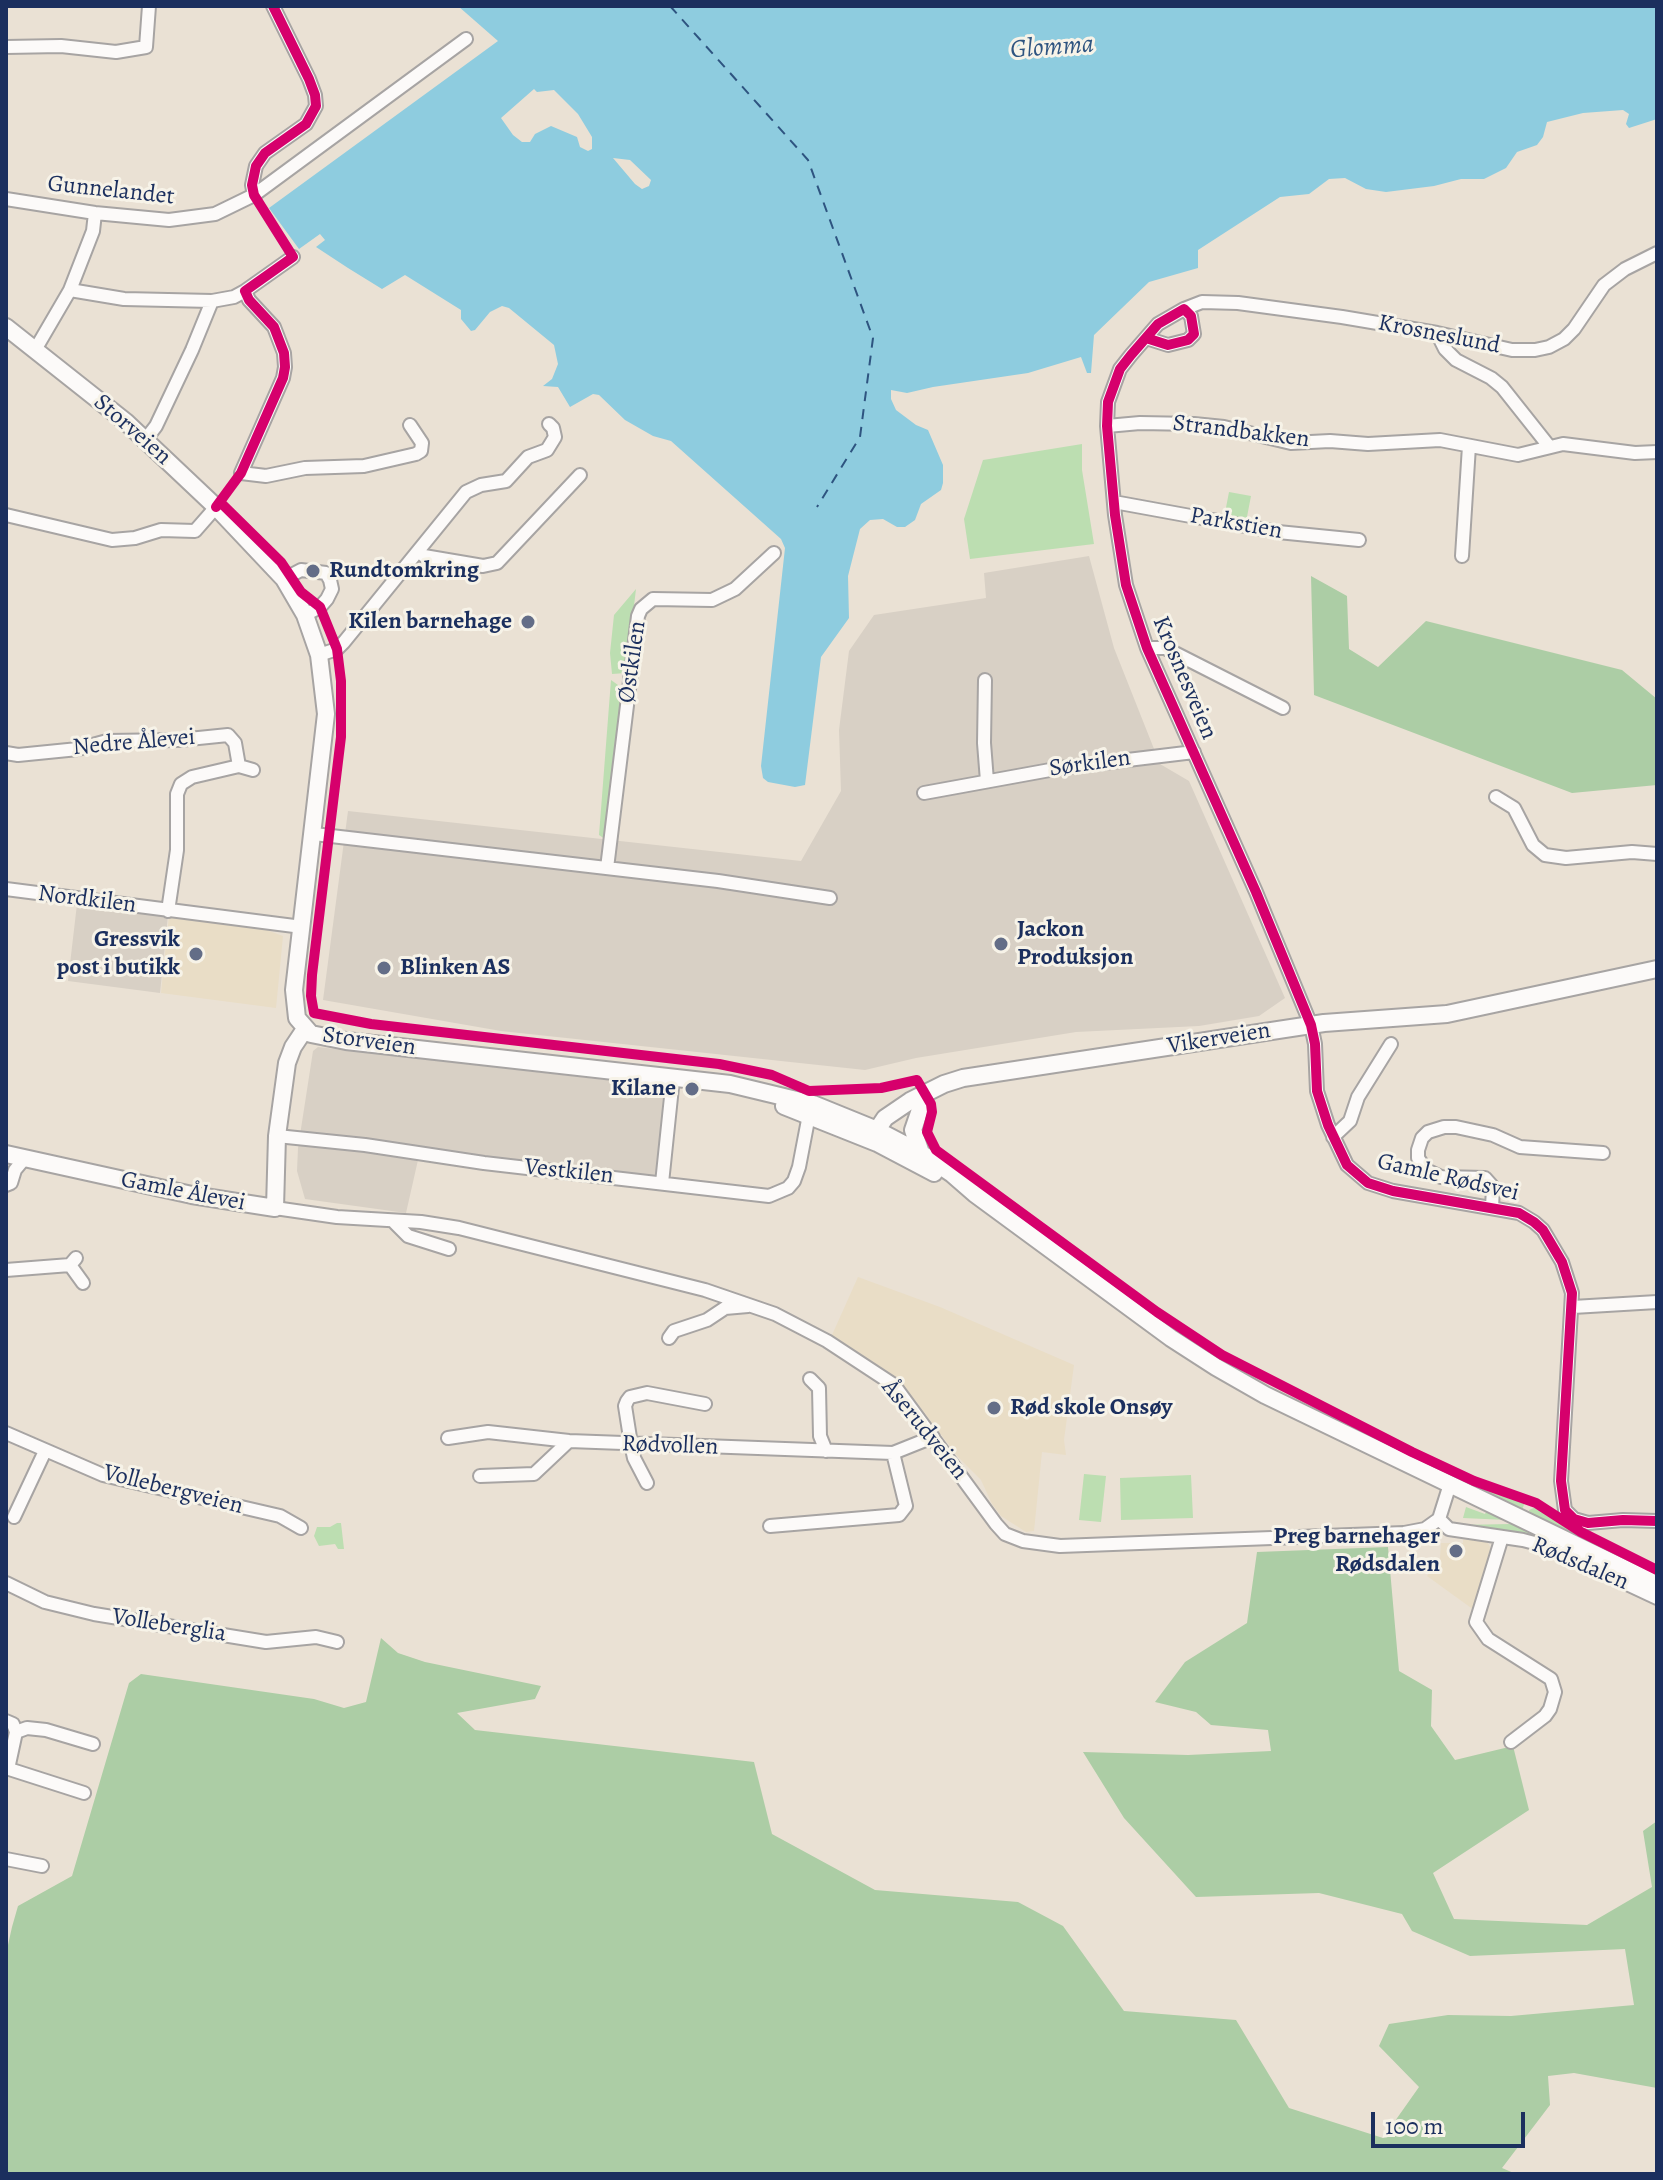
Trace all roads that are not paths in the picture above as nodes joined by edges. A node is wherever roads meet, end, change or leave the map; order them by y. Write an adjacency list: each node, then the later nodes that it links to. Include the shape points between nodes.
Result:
1 (149, 6): 4 (street, via 146,47 116,52)
2 (273, 6): 5 (street, via 316,106 306,124 265,153 256,166)
3 (466, 39): 5 (street, Gunnelandet)
4 (6, 47)
5 (254, 195): 7 (street, Gunnelandet, via 190,219)
6 (6, 199): 7 (street, Gunnelandet)
7 (95, 213): 10 (street)
8 (1657, 253): 15 (street, Krosneslund, via 1604,285 1574,329 1549,347 1512,350)
9 (293, 257): 11 (street)
10 (70, 290): 12 (street, via 124,299); 17 (street)
11 (245, 291): 12 (street); 19 (street, via 274,327 285,367 241,473 266,476 364,466 416,454 422,443)
12 (212, 301): 21 (street)
13 (1184, 309): 15 (street, Krosneslund, via 1202,302 1238,303); 16 (street, Krosnesveien); 16 (street, via 1194,324 1188,340 1168,345)
14 (6, 327): 17 (main road, Storveien)
15 (1437, 333): 22 (street, via 1456,360 1502,387)
16 (1146, 338): 20 (street, Krosnesveien, via 1112,386)
17 (35, 350): 21 (main road, Storveien)
18 (549, 424): 30 (street, via 555,437 547,450 528,457 506,481 466,492)
19 (410, 425)
20 (1107, 426): 23 (street, Strandbakken, via 1194,424 1291,443 1428,440); 26 (street, Krosnesveien)
21 (146, 439): 27 (main road, Storveien)
22 (1548, 445): 23 (street, Strandbakken, via 1518,455); 24 (street, Strandbakken)
23 (1469, 446): 32 (street)
24 (1657, 452)
25 (580, 475): 30 (street, via 497,563 483,566)
26 (1114, 502): 29 (street, Parkstien, via 1278,532); 35 (street, Krosnesveien, via 1126,585)
27 (216, 507): 28 (street, via 195,531 161,530 112,540); 33 (main road, Storveien)
28 (6, 515)
29 (1359, 540)
30 (418, 551): 36 (street, via 344,642)
31 (774, 553): 48 (street, Østkilen, via 735,589 712,600 653,599 641,609)
32 (1462, 556)
33 (284, 579): 34 (main road, Storveien); 34 (street, via 301,570 326,573 332,589 327,599)
34 (305, 615): 36 (main road, Storveien)
35 (1147, 648): 38 (street, via 1165,648); 39 (street, Krosnesveien)
36 (319, 655): 46 (main road, Storveien, via 326,714)
37 (985, 680): 43 (street)
38 (1283, 708)
39 (1194, 752): 43 (street, Sørkilen); 54 (street, Krosnesveien)
40 (6, 753): 41 (street, Nedre Ålevei, via 228,735)
41 (239, 766): 42 (street, Nordkilen); 51 (street, Nordkilen, via 181,784)
42 (253, 770)
43 (987, 781): 44 (street, Sørkilen)
44 (924, 793)
45 (1496, 797): 47 (street, via 1514,808 1533,845 1545,855)
46 (314, 834): 48 (street); 52 (main road, Storveien)
47 (1657, 854)
48 (607, 868): 50 (street)
49 (6, 889): 51 (street, Nordkilen)
50 (830, 898)
51 (168, 911): 52 (street, Nordkilen)
52 (302, 927): 55 (main road, Storveien, via 294,1001)
53 (1657, 969): 54 (main road, Vikerveien, via 1447,1014)
54 (1311, 1025): 58 (main road, Vikerveien, via 977,1075); 62 (street, Gamle Rødsvei, via 1317,1091)
55 (305, 1029): 57 (main road, Storveien, via 346,1041); 60 (main road, Gamle Ålevei, via 290,1053)
56 (1391, 1044): 62 (street, via 1358,1097 1350,1121)
57 (673, 1078): 61 (main road, Storveien, via 756,1097); 67 (street)
58 (925, 1095): 61 (main road, Vikerveien); 63 (main road, via 913,1130)
59 (808, 1120): 67 (street, Vestkilen, via 794,1181 778,1193 755,1196)
60 (277, 1136): 67 (street, Vestkilen); 70 (main road, Gamle Ålevei)
61 (880, 1136): 63 (main road); 69 (main road)
62 (1333, 1137): 71 (street, Gamle Rødsvei, via 1352,1172 1368,1183)
63 (921, 1153): 69 (main road)
64 (1603, 1153): 71 (street, via 1520,1147 1456,1127 1428,1132 1418,1150 1426,1170 1441,1177 1485,1178 1493,1187)
65 (6, 1154): 66 (main road, Gamle Ålevei)
66 (25, 1158): 68 (street); 70 (main road, Gamle Ålevei)
67 (662, 1183)
68 (6, 1185)
69 (975, 1194): 92 (main road, via 1216,1367)
70 (275, 1208): 72 (street, Åserudveien)
71 (1492, 1208): 78 (street, Gamle Rødsvei, via 1519,1213 1543,1230 1567,1273)
72 (393, 1221): 73 (street, via 408,1236); 77 (street, Åserudveien, via 516,1241)
73 (449, 1249)
74 (6, 1270): 75 (street, via 73,1261)
75 (83, 1283)
76 (1657, 1302): 78 (street)
77 (751, 1306): 79 (street, via 725,1308); 83 (street, Åserudveien, via 827,1341 882,1376)
78 (1573, 1307): 95 (street, Gamle Rødsvei, via 1561,1481 1565,1510 1588,1523)
79 (669, 1338)
80 (810, 1379): 88 (street, via 819,1388 820,1436)
81 (705, 1404): 86 (street, via 647,1393 630,1397 625,1406)
82 (6, 1433): 87 (street, Vollebergveien)
83 (933, 1437): 89 (street, Rødvollen); 94 (street, Åserudveien, via 1005,1534 1036,1544 1387,1535 1417,1531)
84 (448, 1438): 85 (street, Rødvollen, via 488,1432)
85 (569, 1441): 86 (street, Rødvollen); 90 (street, via 534,1474)
86 (631, 1444): 88 (street, Rødvollen); 91 (street)
87 (45, 1451): 93 (street); 97 (street, Vollebergveien, via 103,1475 280,1516)
88 (826, 1451): 89 (street, Rødvollen)
89 (893, 1453): 96 (street, via 906,1506 899,1515)
90 (480, 1476)
91 (647, 1483)
92 (1450, 1484): 94 (street); 100 (main road)
93 (14, 1517)
94 (1439, 1519): 98 (street, Rødsdalen, via 1449,1529)
95 (1657, 1521)
96 (770, 1526)
97 (301, 1528)
98 (1502, 1537): 101 (street, Rødsdalen, via 1546,1546); 105 (street, Rødsdalen, via 1476,1622 1488,1639 1555,1685 1545,1716)
99 (6, 1583): 102 (street, Volleberglia, via 45,1602 100,1615 266,1642 316,1637)
100 (1657, 1584)
101 (1657, 1598)
102 (337, 1642)
103 (6, 1721): 104 (street)
104 (16, 1732): 106 (street, via 46,1730); 107 (street)
105 (1511, 1742)
106 (93, 1744)
107 (7, 1769): 108 (street)
108 (84, 1793)
109 (6, 1859): 110 (street)
110 (42, 1866)

